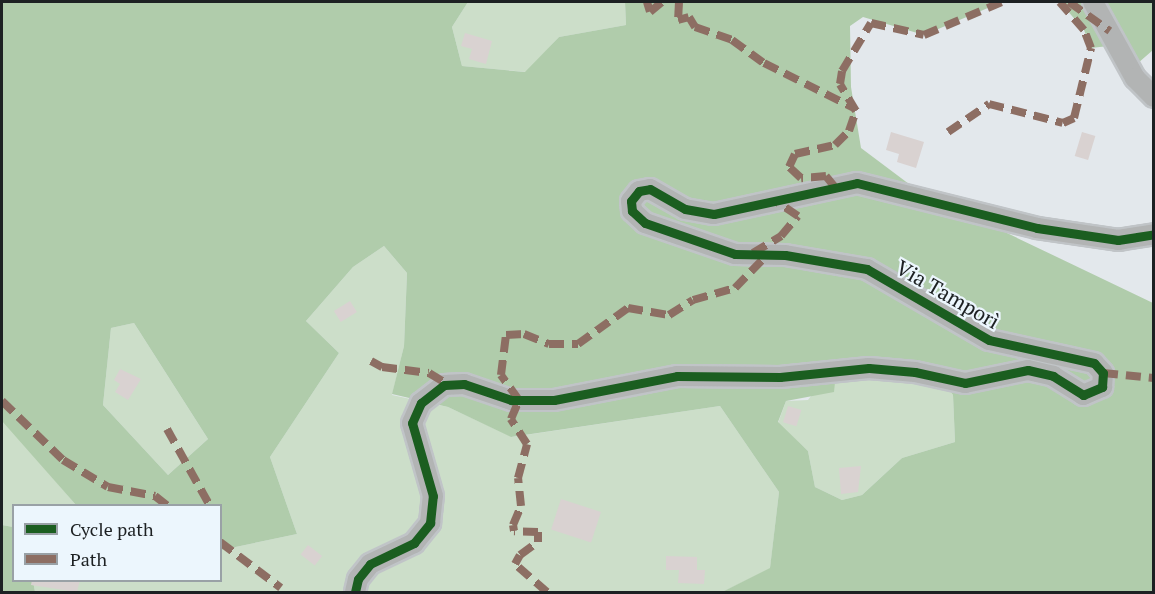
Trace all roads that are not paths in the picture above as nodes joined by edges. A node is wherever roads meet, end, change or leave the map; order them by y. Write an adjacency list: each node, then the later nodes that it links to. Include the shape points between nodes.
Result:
1 (1093, 2): 2 (street, via 1135,78)
2 (1154, 97)
3 (1154, 234): 4 (street, Via Tamporì, via 1118,240 1037,228 857,183 714,214 685,209 655,190 639,191 631,206 645,223 735,254 785,255 867,269 989,340 1094,363 1103,374 1102,387 1083,396 1046,373 1028,370 965,383 915,372 869,368 780,377 677,375 554,400 511,400 464,384 444,385 420,403 412,423 433,496 430,523 414,543 370,564)
4 (355, 592)

